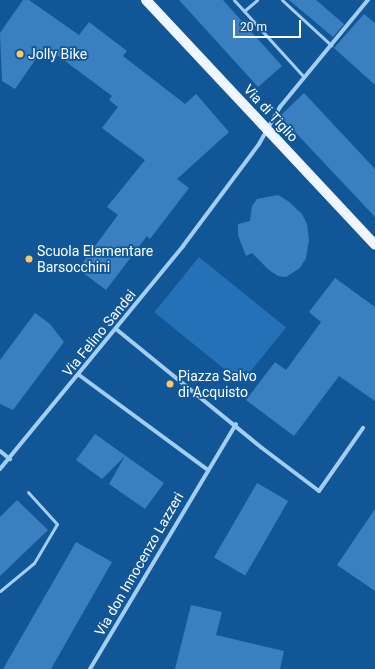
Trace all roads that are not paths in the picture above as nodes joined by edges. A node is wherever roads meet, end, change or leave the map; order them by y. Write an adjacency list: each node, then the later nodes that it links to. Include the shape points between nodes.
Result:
1 (146, 0): 9 (main road, Via di Tiglio)
2 (234, 0): 6 (lane)
3 (257, 0): 6 (lane)
4 (282, 0): 7 (lane)
5 (368, 0): 7 (street, Via Felino Sandei)
6 (244, 11): 8 (lane)
7 (331, 45): 8 (street, Via Felino Sandei)
8 (304, 77): 9 (street, Via Felino Sandei, via 280,107)
9 (268, 130): 10 (main road, Via di Tiglio); 11 (street, Via Felino Sandei, via 183,246)
10 (375, 245)
11 (116, 328): 12 (street, Via Felino Sandei); 13 (street)
12 (79, 375): 16 (street, Via Felino Sandei); 18 (street)
13 (236, 424): 14 (street, via 319,490); 18 (street, Via don Innocenzo Lazzeri)
14 (363, 428)
15 (0, 451): 16 (street)
16 (10, 458): 17 (street, Via Felino Sandei)
17 (0, 469)
18 (208, 470): 21 (street, Via don Innocenzo Lazzeri)
19 (28, 492): 20 (lane, via 57,524 34,563)
20 (0, 591)
21 (90, 669)

